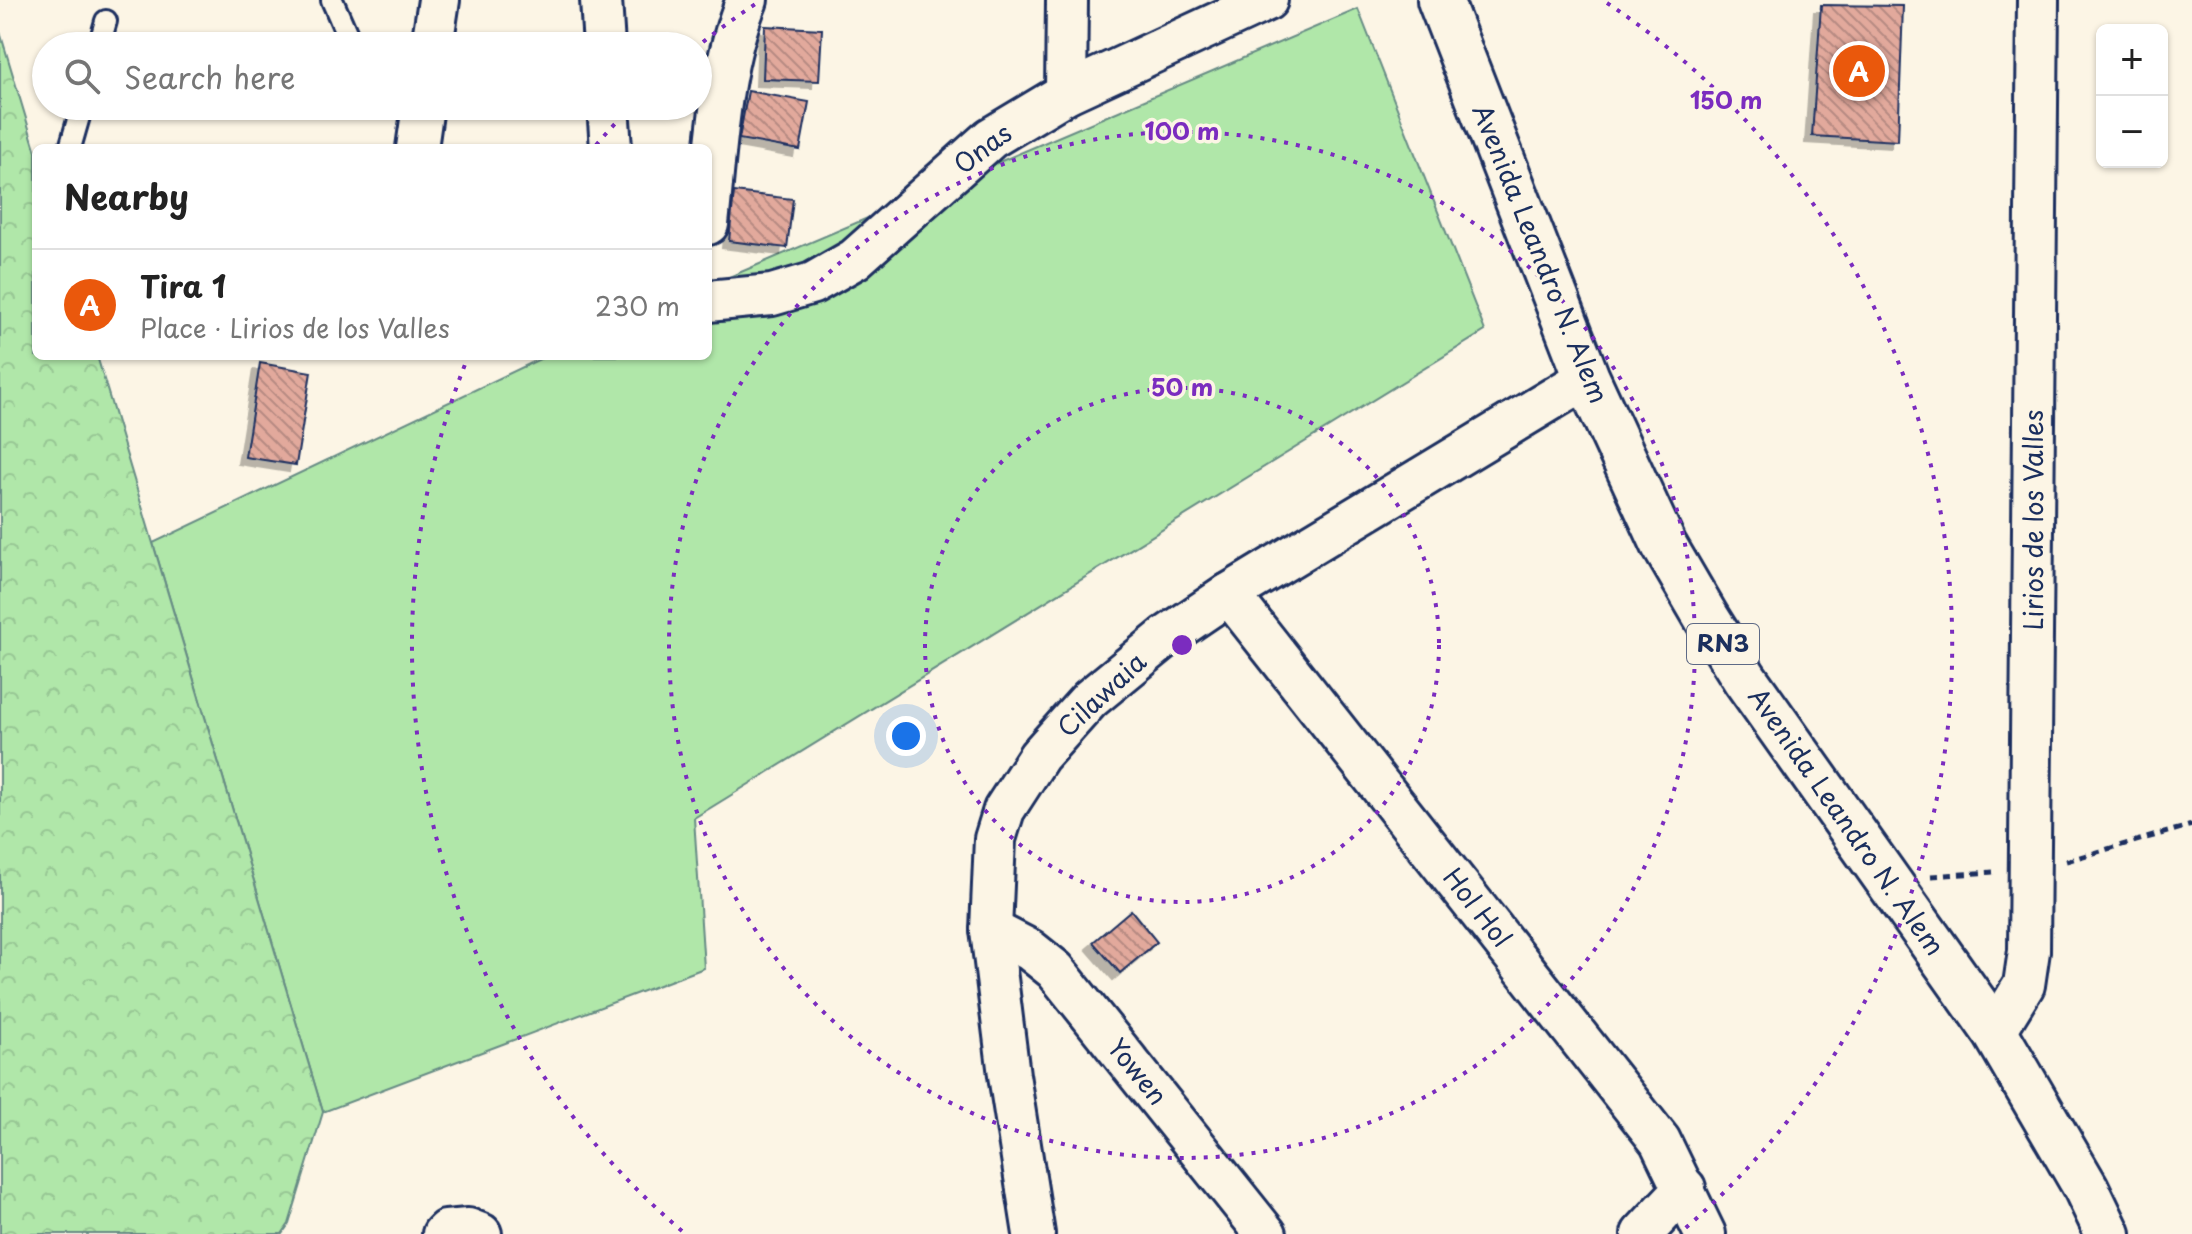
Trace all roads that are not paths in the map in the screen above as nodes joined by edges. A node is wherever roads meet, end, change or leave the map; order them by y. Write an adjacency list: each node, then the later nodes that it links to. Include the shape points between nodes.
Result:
1 (332, 0): 11 (lane)
2 (439, 0): 12 (street)
3 (601, 0): 13 (street)
4 (747, 0): 21 (street, via 736,26)
5 (1067, 0): 14 (street)
6 (1267, 0): 14 (street, Onas)
7 (1440, 0): 23 (highway, Avenida Leandro N. Alem / RN3)
8 (2038, 0): 26 (street, Lirios de los Valles, via 2029,951 2024,985)
9 (106, 21): 10 (lane)
10 (103, 32)
11 (346, 32)
12 (434, 32)
13 (603, 32)
14 (1066, 93): 22 (street, Onas, via 991,138 855,259 813,283 772,295)
15 (78, 120): 18 (lane)
16 (421, 120): 19 (street)
17 (609, 120): 20 (street)
18 (71, 144)
19 (418, 144)
20 (611, 144)
21 (712, 189)
22 (712, 295)
23 (1587, 378): 24 (street, Cilawaia); 26 (highway, Avenida Leandro N. Alem / RN3, via 1664,545 1706,617)
24 (1229, 594): 25 (street, Cilawaia, via 1090,699 1039,756 1004,810 995,839); 27 (street, Hol Hol, via 1660,1141)
25 (991, 930): 30 (street, Cilawaia); 31 (street, Yowen, via 1055,970)
26 (1995, 1032): 34 (highway, Avenida Leandro N. Alem / RN3)
27 (1685, 1188): 32 (street); 33 (street, Hol Hol)
28 (443, 1234): 29 (street, via 468,1229)
29 (481, 1234)
30 (1034, 1234)
31 (1266, 1234)
32 (1642, 1234)
33 (1705, 1234)
34 (2108, 1234)

